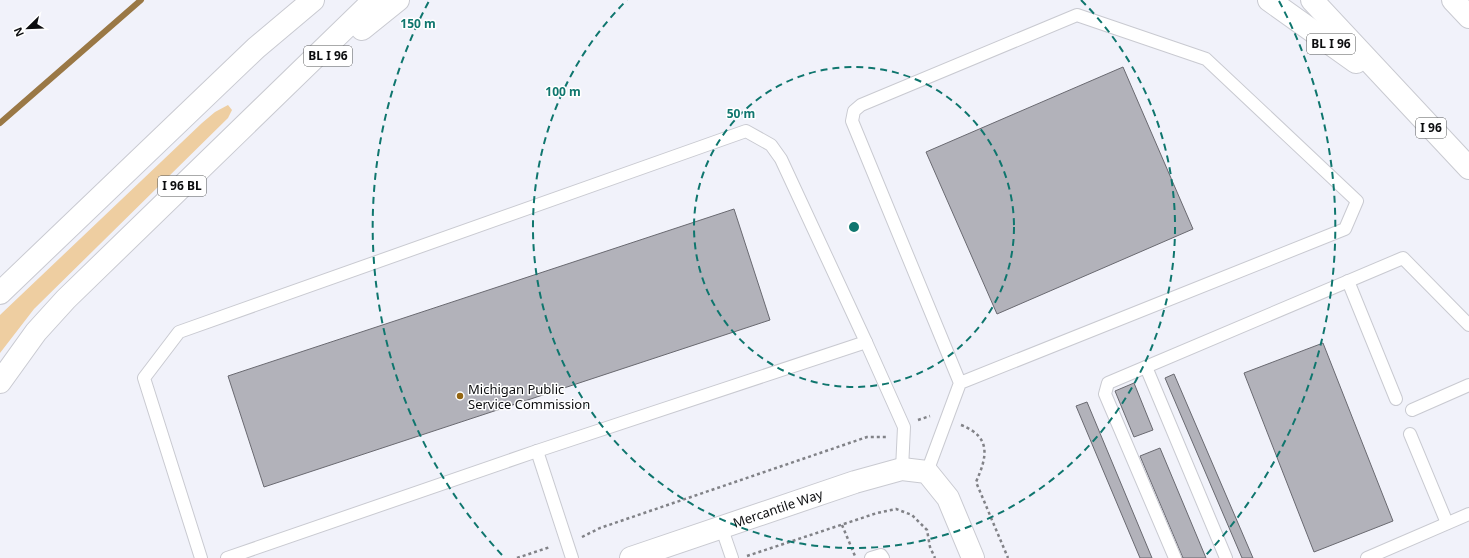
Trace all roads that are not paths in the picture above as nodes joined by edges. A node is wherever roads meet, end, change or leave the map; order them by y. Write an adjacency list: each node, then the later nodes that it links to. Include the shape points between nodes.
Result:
1 (294, 0): 9 (main road)
2 (313, 0): 9 (main road)
3 (374, 0): 11 (main road, I 96 BL)
4 (398, 0): 11 (main road, BL I 96)
5 (1269, 0): 10 (main road, BL I 96)
6 (1312, 0): 10 (main road, I 96)
7 (1453, 0): 8 (main road)
8 (1469, 17)
9 (256, 48): 14 (main road)
10 (1392, 88): 12 (main road, I 96)
11 (258, 113): 18 (main road, I 96 BL, via 66,299 36,332)
12 (1469, 168)
13 (1348, 281): 15 (lane, via 1402,258); 17 (lane); 21 (lane)
14 (0, 293)
15 (1469, 325)
16 (866, 342): 24 (lane); 25 (lane, via 904,427); 30 (lane, via 781,159 770,146 746,131 179,332 144,378)
17 (1146, 367): 38 (lane, via 1108,383 1105,394); 39 (lane)
18 (0, 382)
19 (960, 383): 19 (lane, via 1345,229 1357,201 1206,59 1077,15 861,105 854,111 852,121); 26 (lane)
20 (1469, 385): 22 (lane)
21 (1396, 399)
22 (1412, 410)
23 (1410, 434): 28 (lane)
24 (537, 451): 31 (lane); 32 (lane)
25 (902, 469): 26 (main road, Mercantile Way); 29 (main road, Mercantile Way, via 855,482)
26 (927, 472): 37 (main road, via 948,498)
27 (1469, 514): 28 (lane)
28 (1447, 524): 40 (lane)
29 (722, 529): 33 (main road, Mercantile Way); 34 (lane)
30 (201, 558)
31 (227, 558)
32 (572, 558)
33 (631, 558)
34 (732, 558)
35 (872, 558): 36 (lane, via 881,555)
36 (883, 558)
37 (973, 558)
38 (1175, 558)
39 (1226, 558)
40 (1367, 558)

